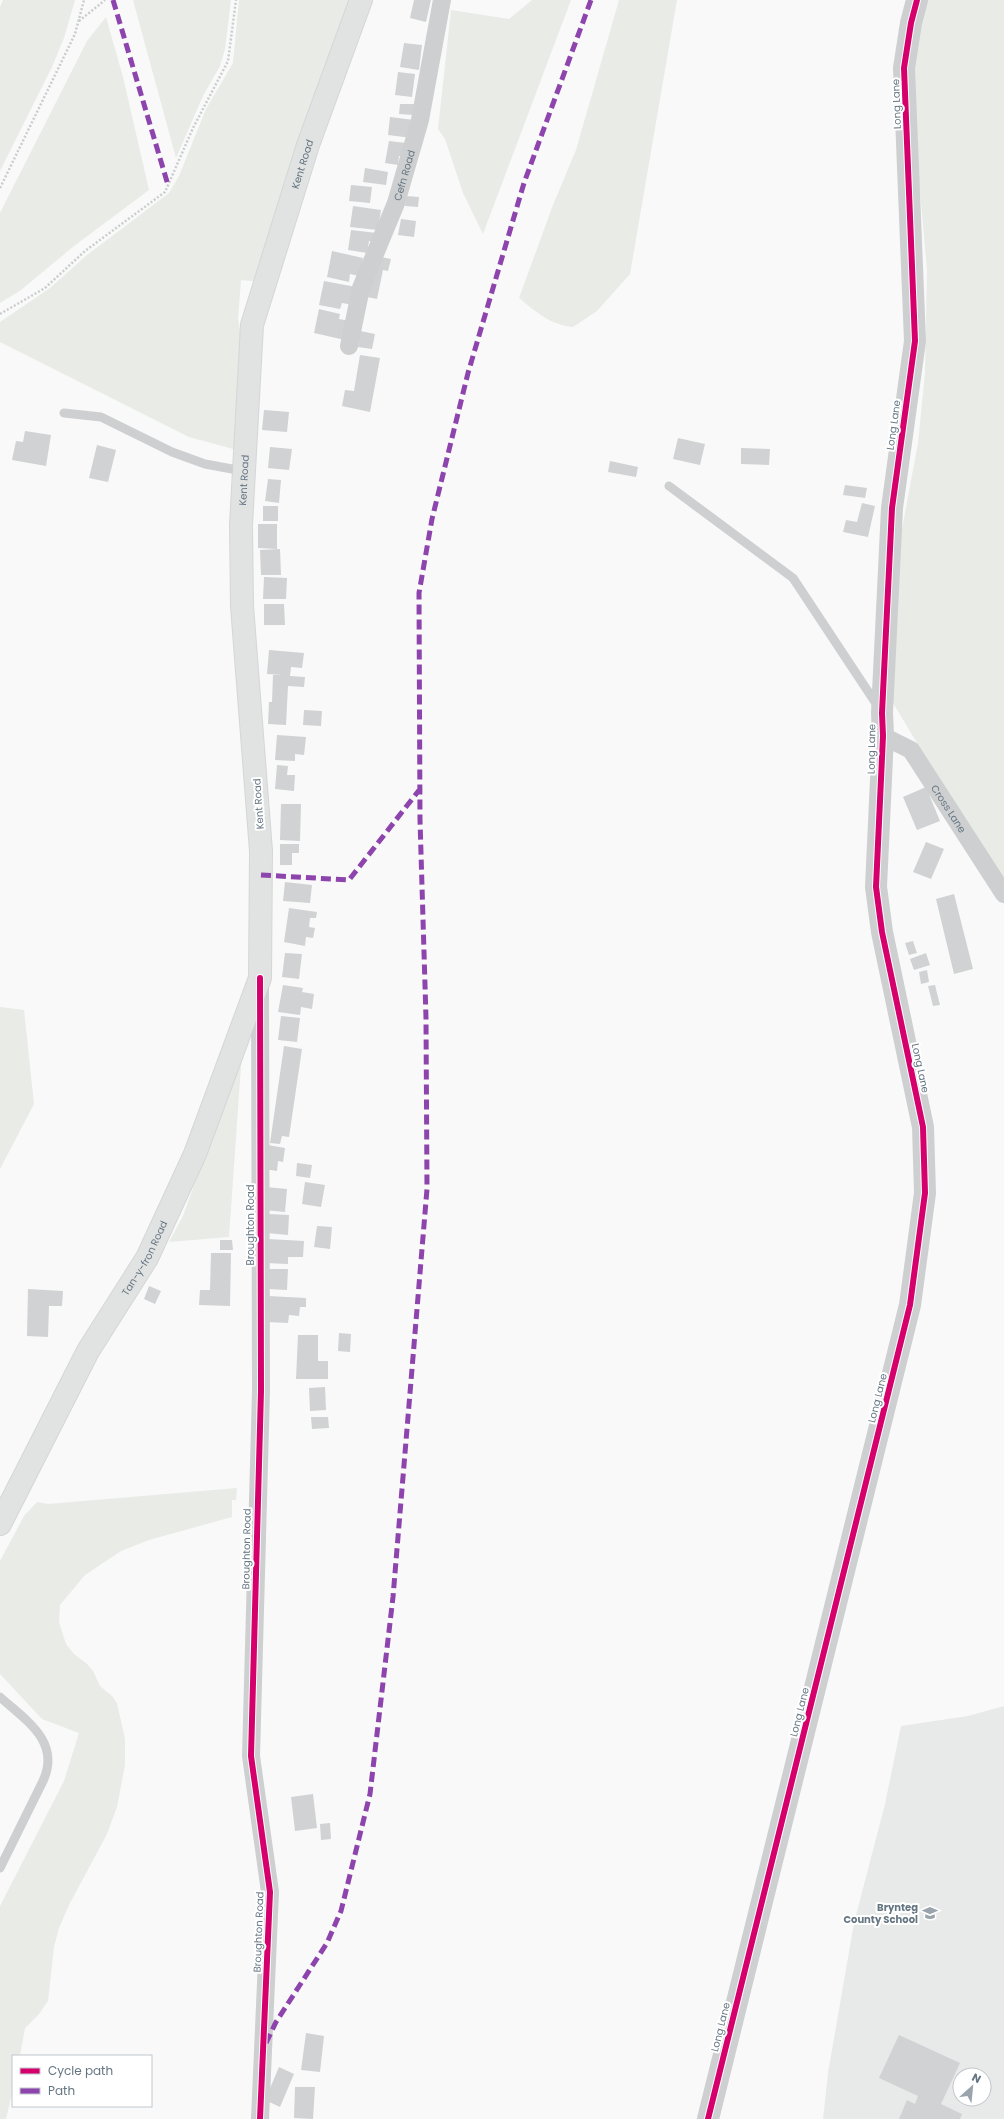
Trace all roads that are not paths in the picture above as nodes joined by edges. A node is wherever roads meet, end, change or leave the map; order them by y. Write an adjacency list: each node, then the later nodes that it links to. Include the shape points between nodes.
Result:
1 (361, 0): 6 (main road, Kent Road, via 308,145 252,325)
2 (442, 0): 4 (street, Cefn Road, via 420,120 396,203 361,288)
3 (917, 0): 8 (street, Long Lane, via 904,68 915,342 892,508)
4 (349, 346)
5 (64, 413): 6 (lane, via 101,417 172,452 205,464)
6 (243, 471): 11 (main road, Kent Road, via 242,606 261,851)
7 (669, 486): 8 (lane, via 793,578)
8 (882, 713): 9 (street, Long Lane)
9 (883, 736): 10 (street, Cross Lane, via 911,750); 16 (street, Long Lane, via 876,887 882,932 923,1127 925,1192 910,1305)
10 (1004, 894)
11 (260, 978): 12 (main road, Tan-y-fron Road, via 195,1154 150,1251 88,1351); 15 (street, Broughton Road, via 260,1391 251,1756 270,1892)
12 (0, 1524)
13 (0, 1697): 14 (lane, via 41,1736 49,1757 48,1771)
14 (0, 1868)
15 (260, 2119)
16 (708, 2119)

